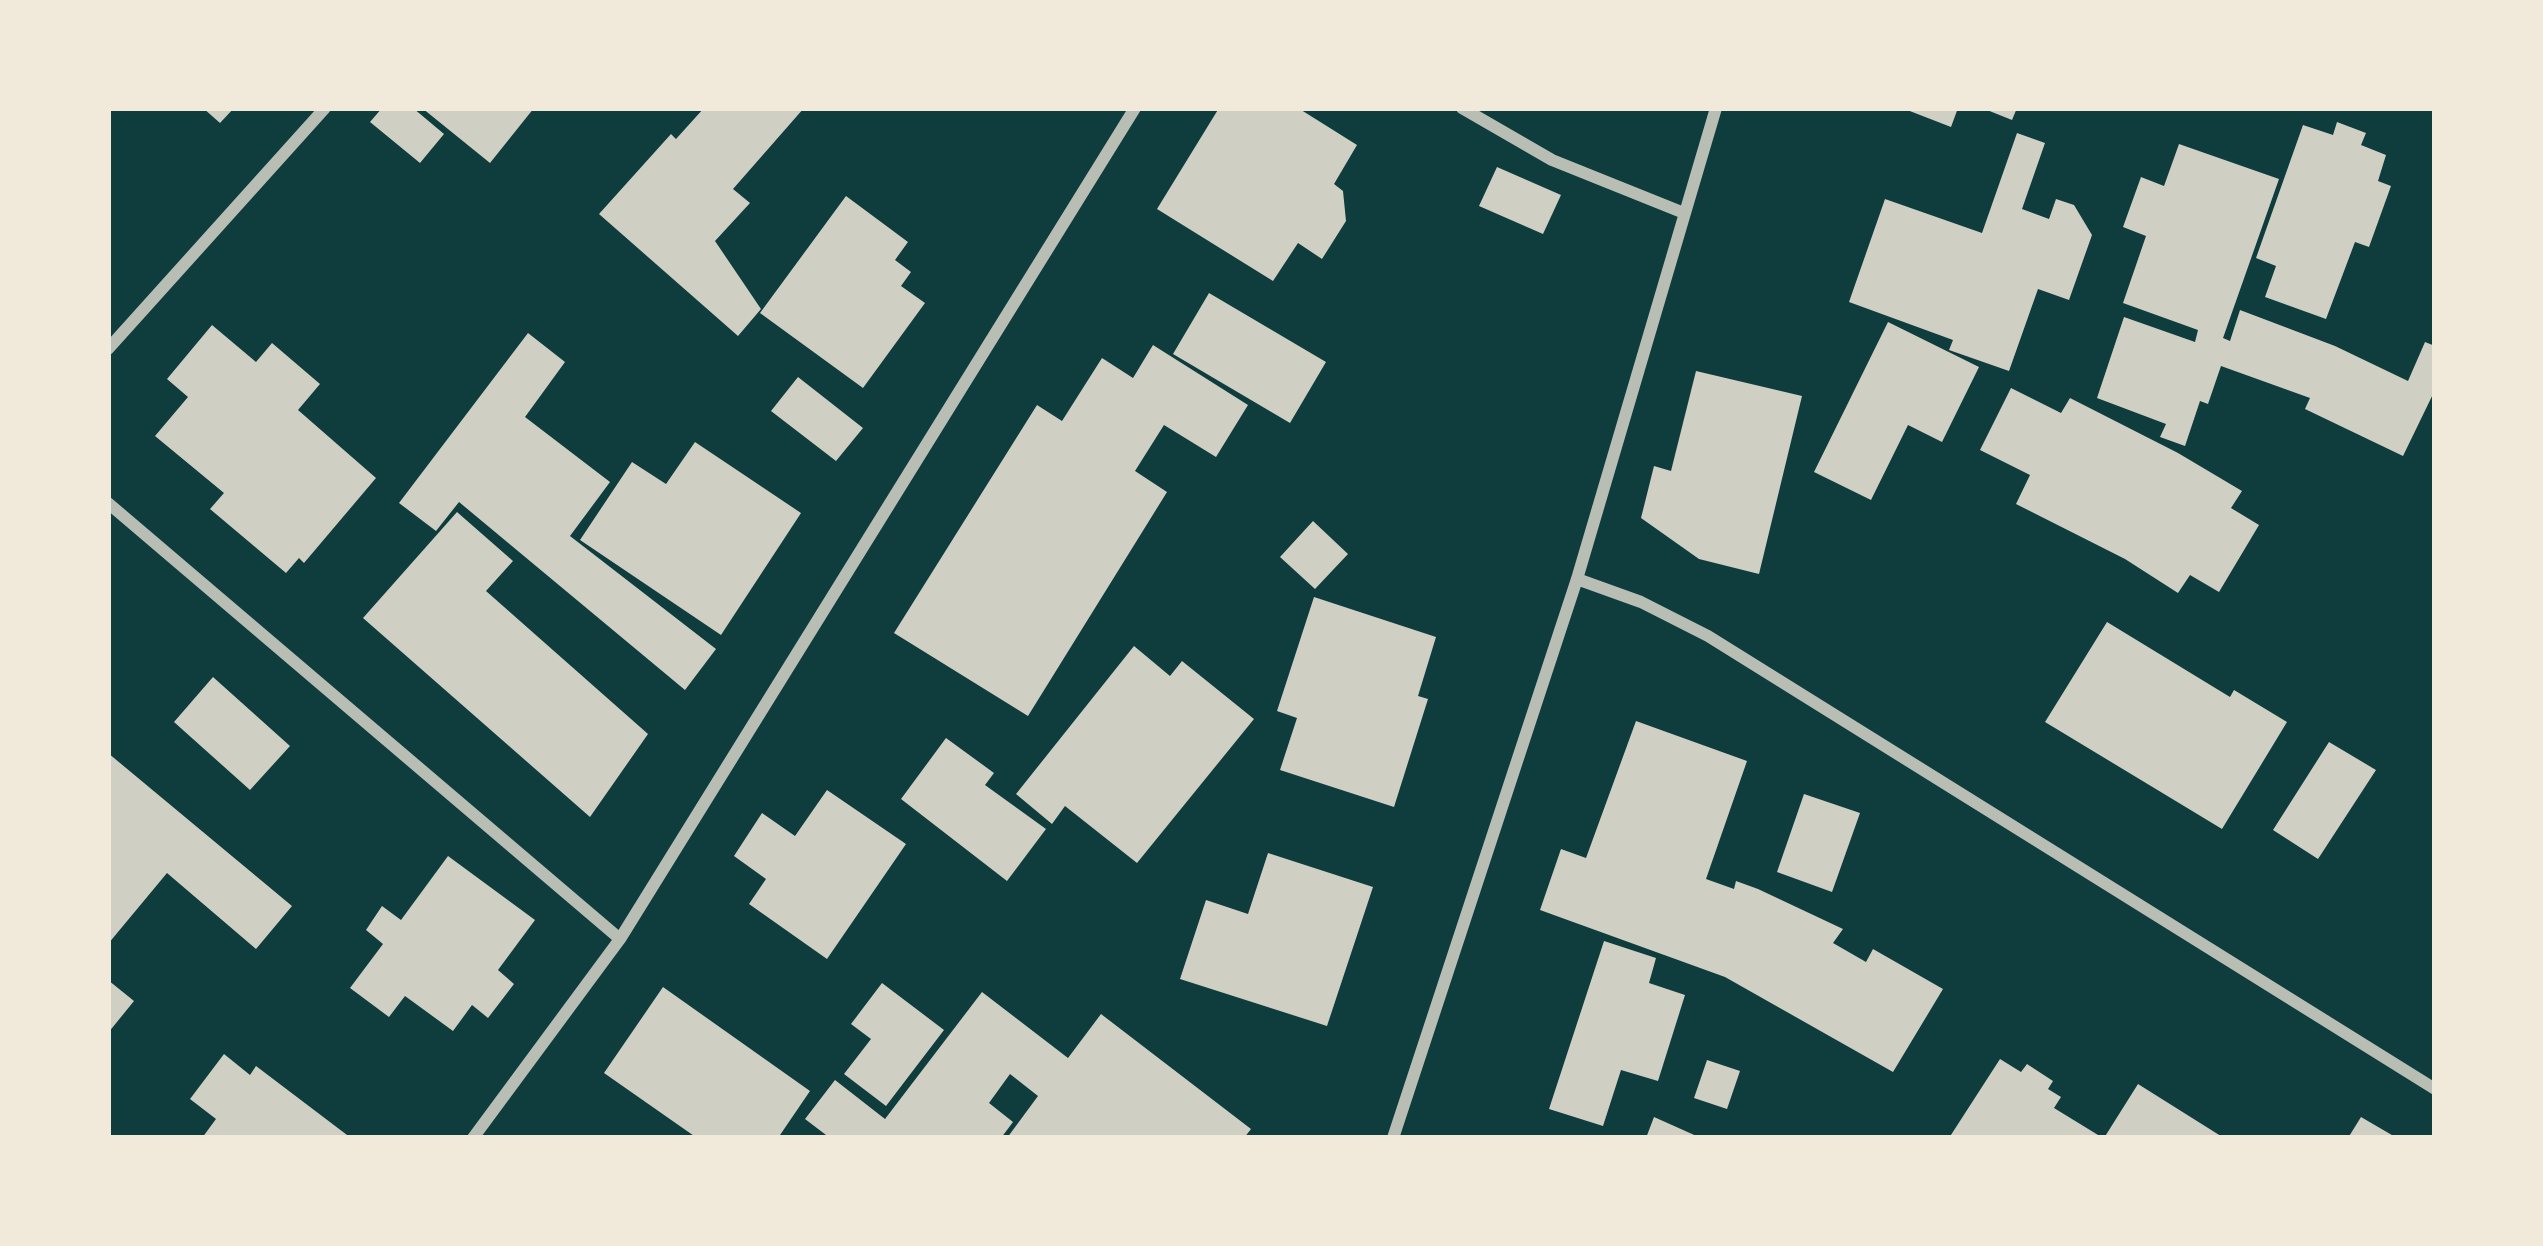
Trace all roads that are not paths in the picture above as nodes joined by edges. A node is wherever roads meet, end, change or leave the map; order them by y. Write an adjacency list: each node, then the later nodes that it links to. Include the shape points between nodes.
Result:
1 (325, 108): 6 (street)
2 (1135, 108): 9 (street)
3 (1462, 108): 5 (street, via 1552,160)
4 (1716, 108): 5 (street)
5 (1684, 213): 8 (street)
6 (108, 349)
7 (108, 503): 9 (street)
8 (1577, 579): 10 (street, via 1708,637); 12 (street)
9 (620, 939): 11 (street)
10 (2435, 1089)
11 (473, 1138)
12 (1393, 1138)

